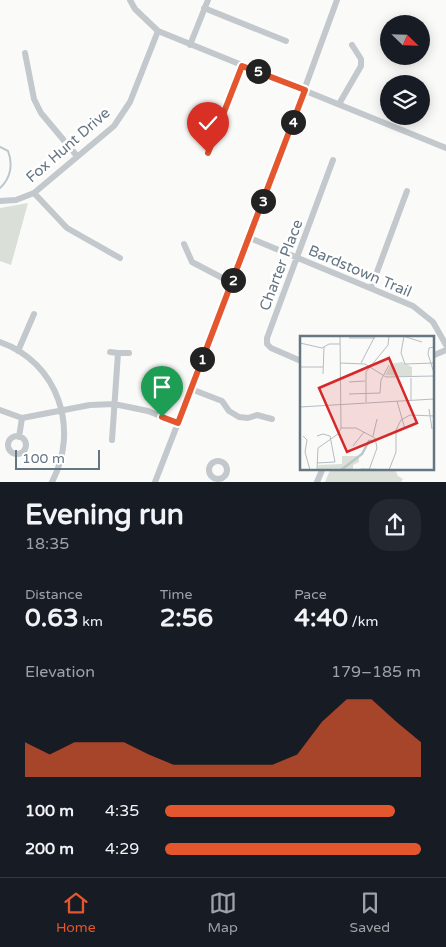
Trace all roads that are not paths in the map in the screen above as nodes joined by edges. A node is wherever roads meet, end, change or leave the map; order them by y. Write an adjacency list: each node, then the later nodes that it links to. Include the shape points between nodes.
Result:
1 (130, 0): 5 (street)
2 (208, 0): 4 (street)
3 (337, 0): 11 (street)
4 (204, 8): 6 (street); 7 (street)
5 (158, 31): 7 (street); 15 (street, Fox Hunt Drive, via 123,115)
6 (286, 41)
7 (190, 45): 10 (street)
8 (352, 45): 12 (street, via 362,66)
9 (25, 52): 15 (street, via 32,90 41,113)
10 (242, 66): 11 (street); 14 (street)
11 (305, 90): 12 (street); 20 (street)
12 (339, 104): 13 (street)
13 (446, 148)
14 (208, 153)
15 (77, 156): 18 (street, Fox Hunt Drive)
16 (333, 160): 23 (street, Charter Place)
17 (407, 191): 25 (street)
18 (34, 193): 19 (street, Fox Hunt Drive, via 16,200); 22 (street, via 67,228)
19 (0, 201)
20 (250, 238): 23 (street, Bardstown Trail); 24 (street)
21 (184, 244): 24 (street, via 192,262)
22 (120, 258)
23 (298, 258): 25 (street, Bardstown Trail); 35 (street, Charter Place, via 266,338 271,348)
24 (232, 283): 36 (street)
25 (371, 288): 28 (street, Bardstown Trail, via 424,313)
26 (34, 314): 30 (street)
27 (0, 342): 30 (street)
28 (446, 345)
29 (446, 350): 34 (street)
30 (18, 351): 39 (street, via 41,369 51,382)
31 (110, 352): 32 (street)
32 (118, 353): 33 (street); 37 (street)
33 (129, 353)
34 (434, 355)
35 (300, 361)
36 (191, 389): 41 (street, via 222,401 229,411 239,416 257,415); 42 (street)
37 (114, 404): 39 (street); 42 (street, via 148,411); 44 (street)
38 (0, 410): 40 (street)
39 (63, 411): 40 (street); 46 (street, via 64,449 61,466)
40 (22, 418): 43 (street)
41 (272, 419)
42 (178, 423): 47 (street)
43 (19, 437)
44 (112, 440)
45 (322, 470): 48 (street)
46 (52, 482)
47 (156, 482)
48 (317, 482)

